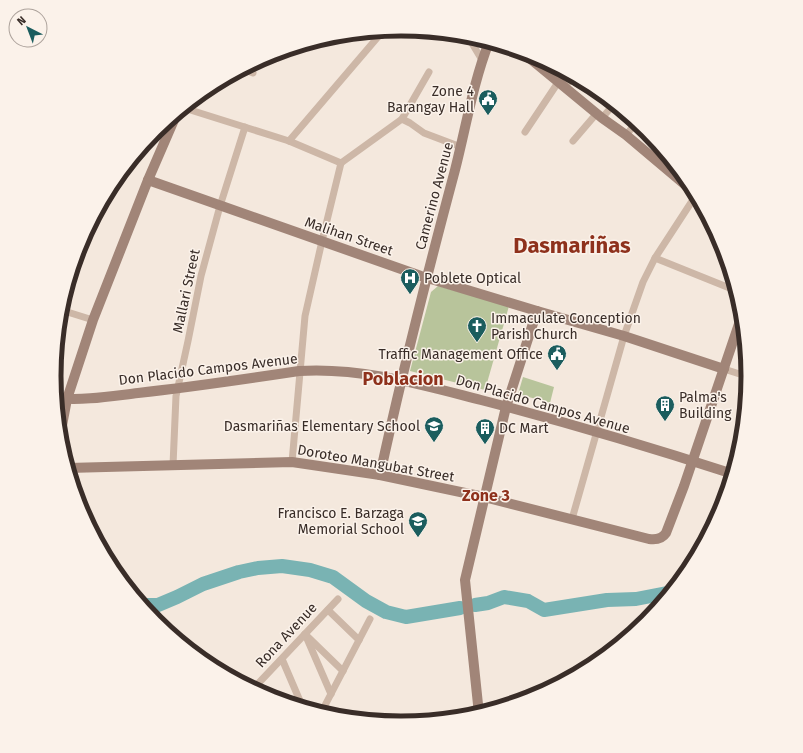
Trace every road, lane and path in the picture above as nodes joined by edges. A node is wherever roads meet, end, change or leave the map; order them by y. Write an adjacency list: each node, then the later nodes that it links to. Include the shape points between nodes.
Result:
1 (378, 37): 18 (street)
2 (472, 44): 4 (street)
3 (487, 47): 4 (street, Camerino Avenue)
4 (482, 60): 20 (street, Camerino Avenue)
5 (538, 65): 8 (street)
6 (429, 72): 12 (street)
7 (569, 80): 8 (street)
8 (562, 84): 11 (street); 16 (street)
9 (610, 107): 11 (street)
10 (189, 110): 14 (street)
11 (599, 115): 17 (street); 19 (street)
12 (402, 119): 20 (street, via 424,133); 23 (street)
13 (172, 125): 24 (street)
14 (245, 127): 18 (street); 27 (street, Mallari Street)
15 (633, 127): 17 (street)
16 (525, 132)
17 (626, 135): 22 (street)
18 (289, 141): 23 (street)
19 (573, 141)
20 (461, 147): 30 (street, Camerino Avenue)
21 (655, 149): 22 (street)
22 (650, 155): 25 (street)
23 (341, 163): 28 (street)
24 (148, 180): 27 (street, Malihan Street); 34 (street)
25 (681, 181)
26 (692, 200): 29 (street)
27 (220, 206): 28 (street, Malihan Street); 41 (street, Mallari Street, via 201,276)
28 (322, 241): 30 (street, Malihan Street); 38 (street, via 305,316)
29 (654, 258): 31 (street); 36 (street)
30 (426, 278): 33 (street, Malihan Street); 40 (street, Camerino Avenue)
31 (730, 288)
32 (68, 312): 34 (street)
33 (537, 312): 36 (street, Malihan Street); 44 (street)
34 (93, 320): 43 (street)
35 (738, 327): 37 (street)
36 (624, 336): 37 (street, Malihan Street); 46 (street)
37 (724, 369): 39 (street, Malihan Street); 47 (street)
38 (299, 372): 40 (street, Don Placido Campos Avenue, via 316,370); 41 (street, Don Placido Campos Avenue); 48 (street)
39 (742, 375)
40 (401, 381): 44 (street, Don Placido Campos Avenue); 52 (street, Camerino Avenue)
41 (178, 388): 43 (street, Don Placido Campos Avenue); 49 (street, Mallari Street)
42 (62, 399): 43 (street, Don Placido Campos Avenue)
43 (67, 399): 45 (street)
44 (506, 407): 46 (street, Don Placido Campos Avenue); 53 (street)
45 (64, 417)
46 (597, 433): 47 (street, Don Placido Campos Avenue); 54 (street)
47 (692, 461): 51 (street, Don Placido Campos Avenue); 54 (street, Doroteo Mangubat Street, via 662,538 649,539)
48 (292, 462): 49 (street, Doroteo Mangubat Street); 52 (street, Doroteo Mangubat Street)
49 (173, 464): 50 (street, Doroteo Mangubat Street)
50 (74, 468)
51 (728, 472)
52 (380, 475): 53 (street, Doroteo Mangubat Street)
53 (484, 497): 54 (street, Doroteo Mangubat Street); 66 (street, via 465,580)
54 (572, 519)
55 (338, 599): 56 (street, Rona Avenue)
56 (328, 610): 58 (street, Rona Avenue); 59 (street)
57 (370, 619): 59 (street)
58 (305, 634): 60 (street, Rona Avenue); 61 (street); 63 (street)
59 (359, 640): 61 (street)
60 (282, 659): 62 (street, Rona Avenue); 64 (street)
61 (343, 671): 63 (street)
62 (257, 685)
63 (331, 694): 65 (street)
64 (300, 701)
65 (324, 708)
66 (478, 708)

